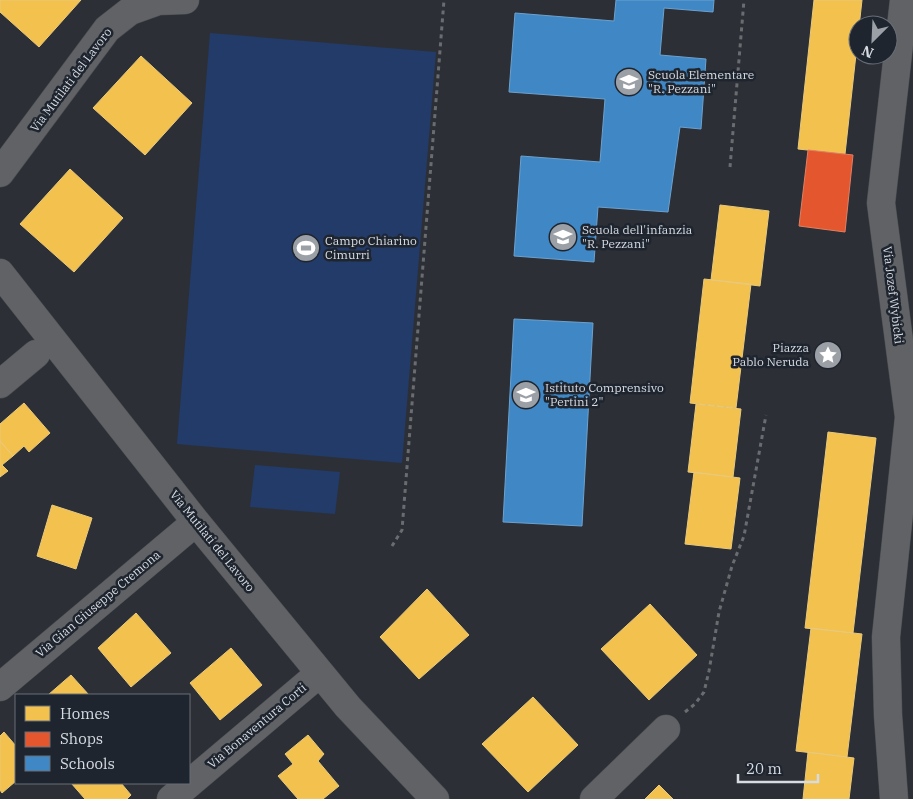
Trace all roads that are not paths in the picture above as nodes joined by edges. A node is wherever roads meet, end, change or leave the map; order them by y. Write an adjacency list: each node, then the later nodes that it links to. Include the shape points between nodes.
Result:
1 (185, 0): 3 (street, Via Mutilati del Lavoro, via 158,1 130,11 107,29)
2 (904, 0): 16 (street, Via Jozef Wybicki, via 881,203 908,417 886,637)
3 (0, 173)
4 (0, 273): 7 (street, Via Mutilati del Lavoro)
5 (36, 354): 6 (street)
6 (0, 384)
7 (196, 522): 8 (street, Via Mutilati del Lavoro); 9 (street, Via Gian Giuseppe Cremona)
8 (320, 673): 11 (street, Via Bonaventura Corti); 14 (street, Via Mutilati del Lavoro)
9 (0, 687)
10 (666, 729): 15 (street)
11 (190, 783)
12 (189, 784): 13 (street, Via Bonaventura Corti)
13 (171, 799)
14 (435, 799)
15 (594, 799)
16 (894, 799)

